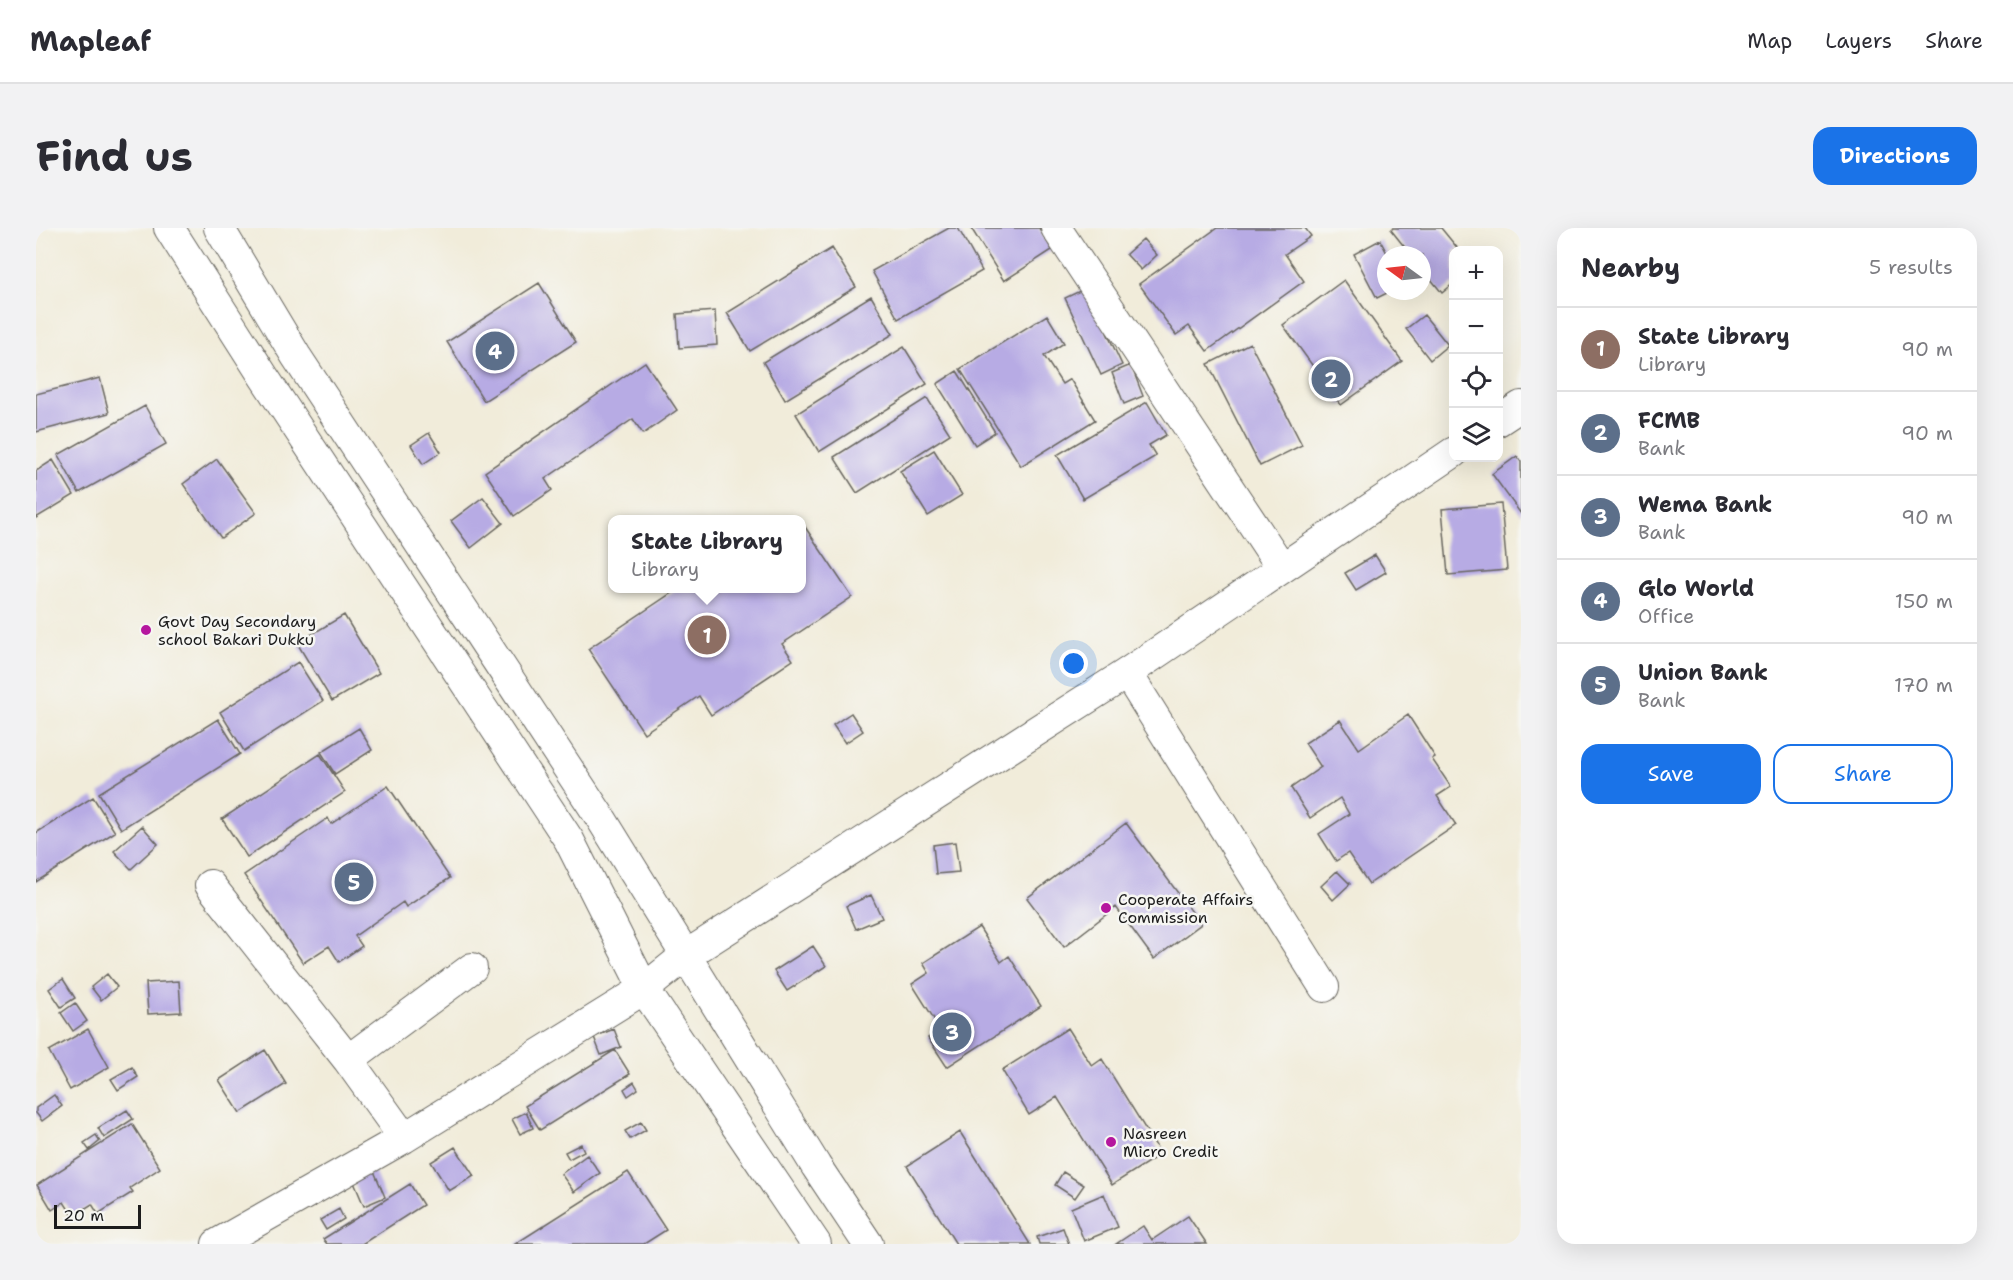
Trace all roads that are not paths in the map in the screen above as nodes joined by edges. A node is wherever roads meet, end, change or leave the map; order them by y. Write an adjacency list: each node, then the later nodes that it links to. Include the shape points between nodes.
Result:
1 (169, 228): 13 (street, via 568,840)
2 (219, 228): 10 (street, via 296,356 602,820)
3 (1056, 228): 7 (street)
4 (1521, 406): 5 (street)
5 (1503, 418)
6 (1449, 455): 7 (street)
7 (1282, 568): 8 (street)
8 (1127, 674): 10 (street); 12 (street)
9 (210, 885): 14 (street)
10 (685, 956): 13 (street); 18 (street)
11 (472, 968): 14 (street)
12 (1324, 987)
13 (644, 989): 15 (street); 17 (street)
14 (348, 1060): 15 (street)
15 (404, 1138): 16 (street)
16 (218, 1244)
17 (816, 1244)
18 (868, 1244)

